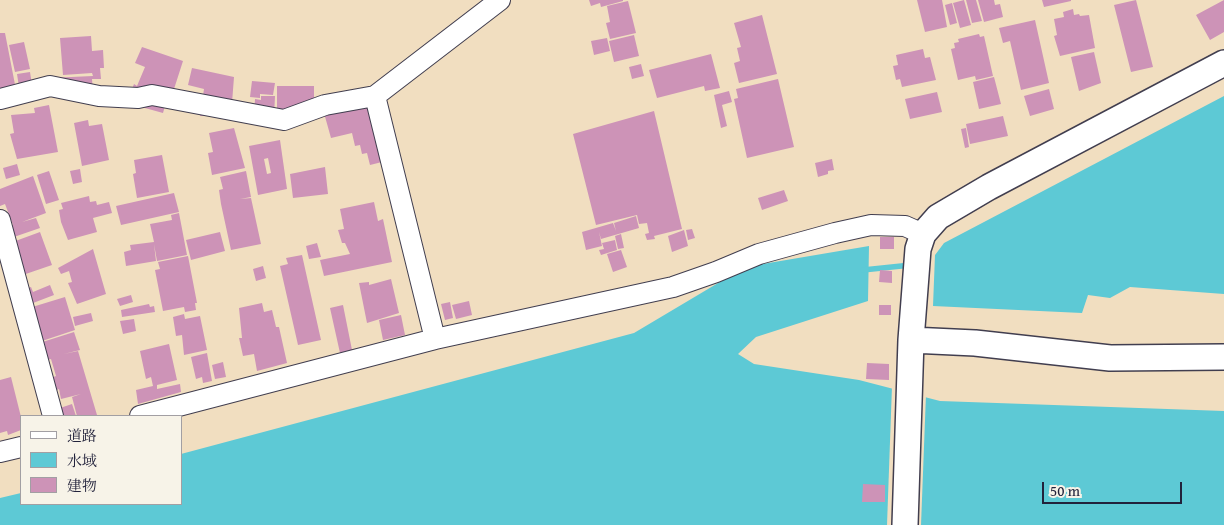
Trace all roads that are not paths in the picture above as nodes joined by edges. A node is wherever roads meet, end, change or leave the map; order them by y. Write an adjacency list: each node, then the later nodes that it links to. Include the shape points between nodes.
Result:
1 (500, 0): 3 (street)
2 (1224, 62): 6 (street, via 989,187 938,218)
3 (375, 96): 4 (street, via 325,105 284,120 152,95 138,98 99,96 50,86); 7 (street)
4 (0, 99)
5 (0, 220): 10 (street)
6 (921, 242): 7 (street, via 905,226 870,225 759,254 673,287); 8 (street)
7 (435, 340): 11 (street)
8 (911, 340): 9 (street, via 975,343 1110,358); 14 (street)
9 (1224, 357)
10 (53, 415)
11 (144, 415)
12 (20, 447): 13 (street)
13 (0, 452)
14 (905, 525)

